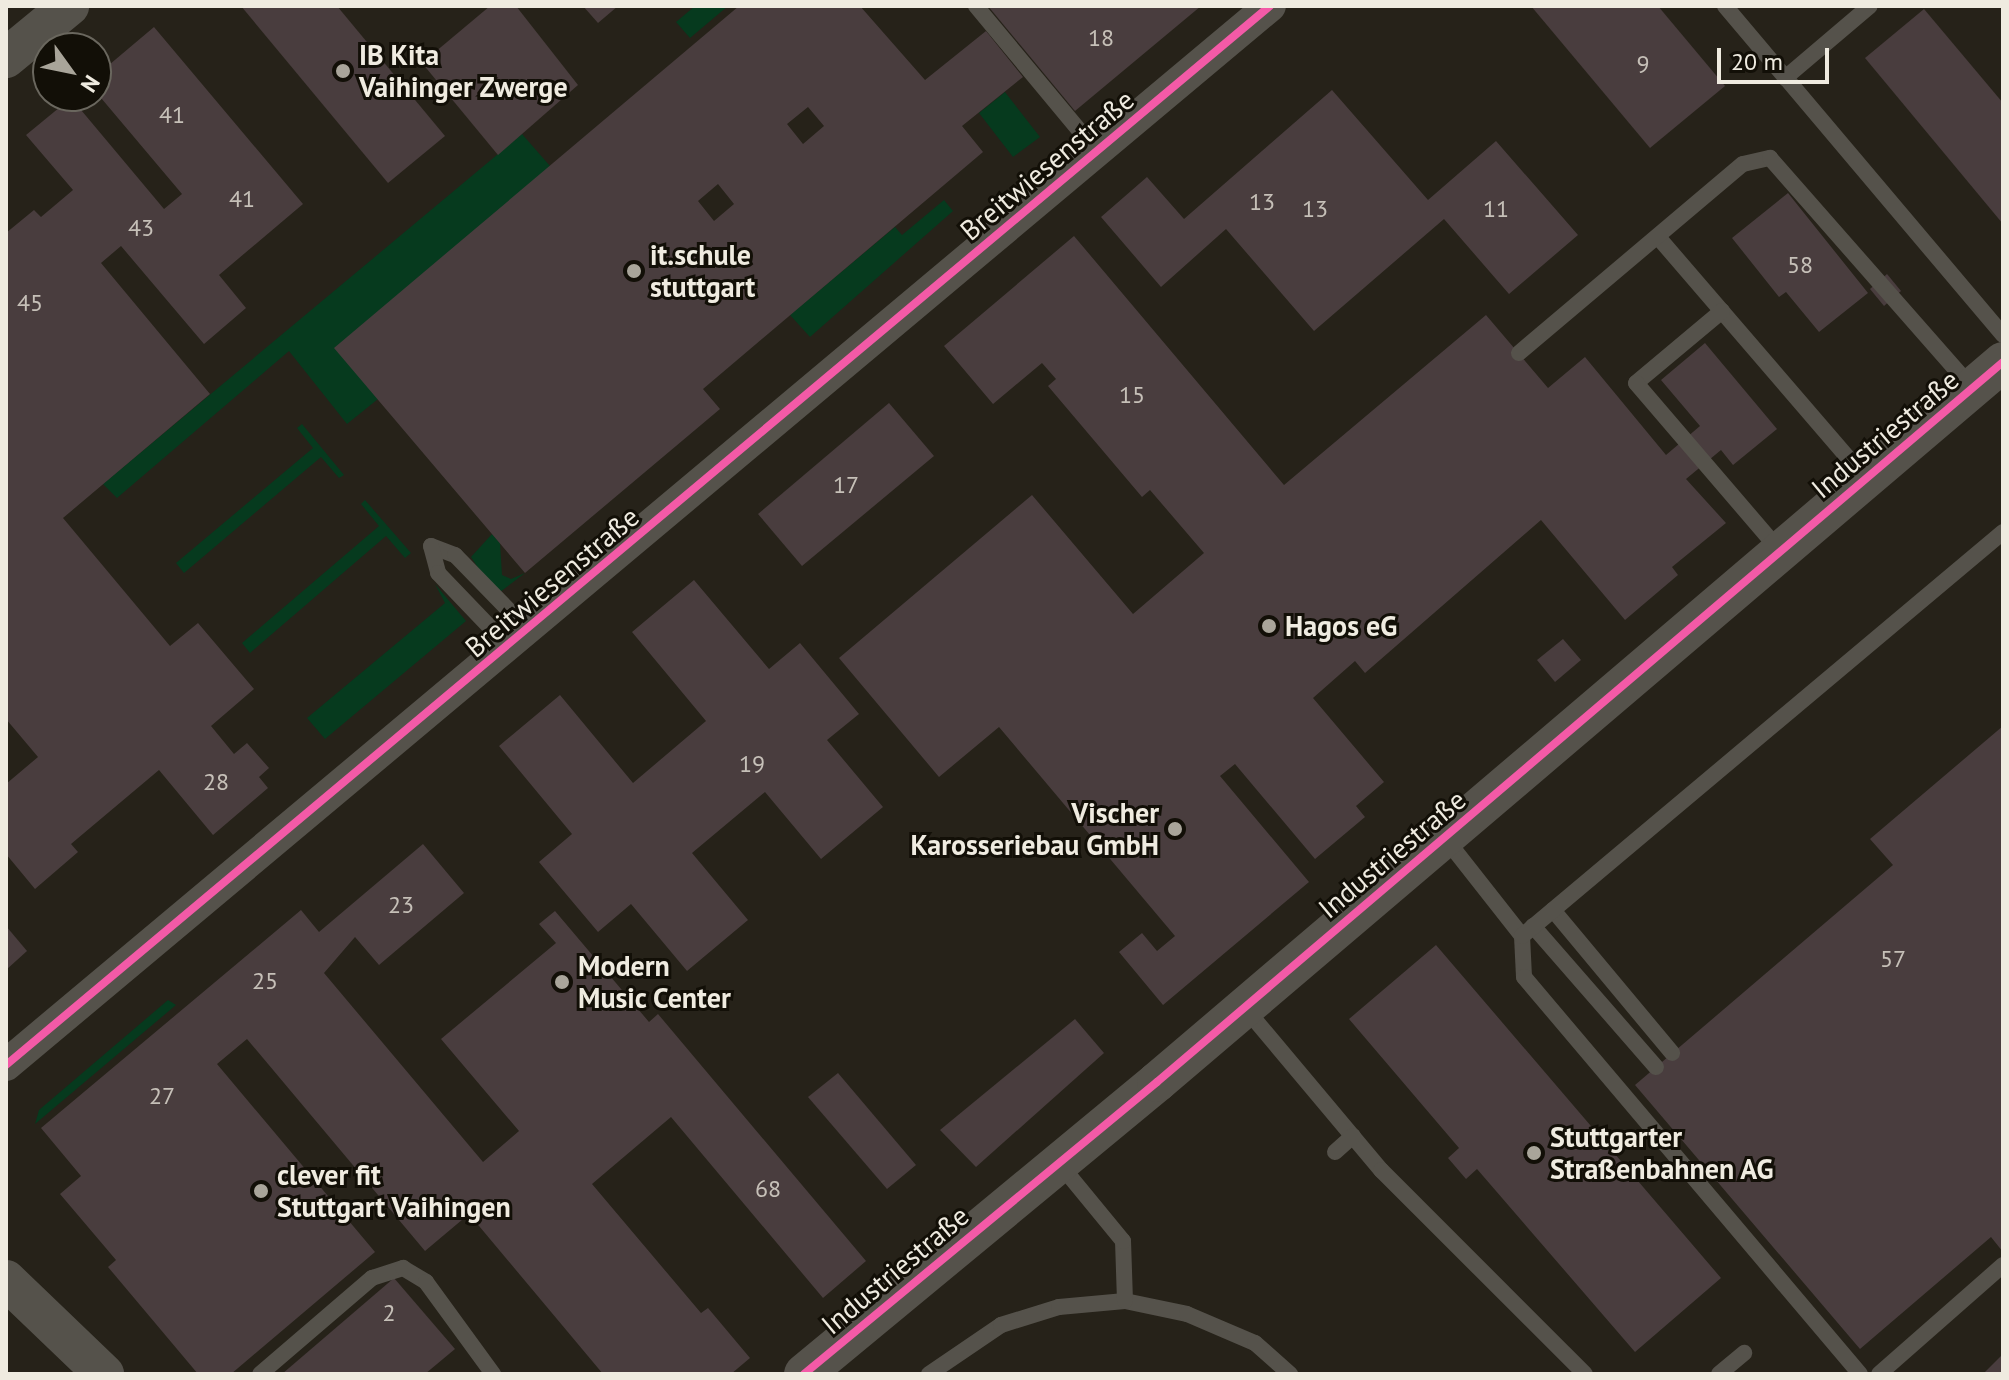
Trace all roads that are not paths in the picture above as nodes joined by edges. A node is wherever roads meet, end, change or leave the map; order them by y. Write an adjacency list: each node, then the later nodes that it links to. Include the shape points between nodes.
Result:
1 (69, 6): 6 (street)
2 (976, 6): 8 (lane)
3 (1270, 6): 8 (street, Breitwiesenstraße)
4 (1725, 6): 7 (lane)
5 (1870, 6): 7 (lane)
6 (6, 58)
7 (1785, 78): 11 (lane)
8 (1097, 152): 18 (street, Breitwiesenstraße)
9 (1658, 237): 10 (lane); 12 (lane); 14 (lane, via 1743,164 1770,158)
10 (1722, 311): 15 (lane); 17 (lane, via 1636,383)
11 (2003, 335)
12 (1519, 353)
13 (2003, 362): 14 (street, Industriestraße)
14 (1973, 389): 15 (street, Industriestraße)
15 (1866, 479): 17 (street, Industriestraße)
16 (2003, 532): 20 (lane)
17 (1780, 551): 19 (street, Industriestraße)
18 (519, 639): 18 (lane, via 455,555 431,546 438,573); 24 (street, Breitwiesenstraße)
19 (1445, 837): 21 (lane); 22 (street, Industriestraße)
20 (1553, 910): 21 (lane); 23 (lane)
21 (1528, 931): 25 (lane); 41 (lane, via 1524,977)
22 (1245, 1008): 26 (lane); 28 (street, Industriestraße)
23 (1672, 1053)
24 (6, 1065)
25 (1656, 1067)
26 (1353, 1136): 27 (lane); 39 (lane)
27 (1335, 1152)
28 (1059, 1163): 31 (lane, via 1123,1241); 36 (street, Industriestraße)
29 (2003, 1265): 42 (lane)
30 (6, 1280): 33 (street)
31 (1125, 1301): 37 (lane, via 1059,1307 1001,1325); 38 (lane, via 1187,1314 1255,1343)
32 (1744, 1353): 40 (lane)
33 (104, 1374)
34 (260, 1374): 35 (lane, via 372,1278 403,1268 426,1282)
35 (493, 1374)
36 (804, 1374)
37 (929, 1374)
38 (1290, 1374)
39 (1585, 1374)
40 (1719, 1374)
41 (1860, 1374)
42 (1879, 1374)

